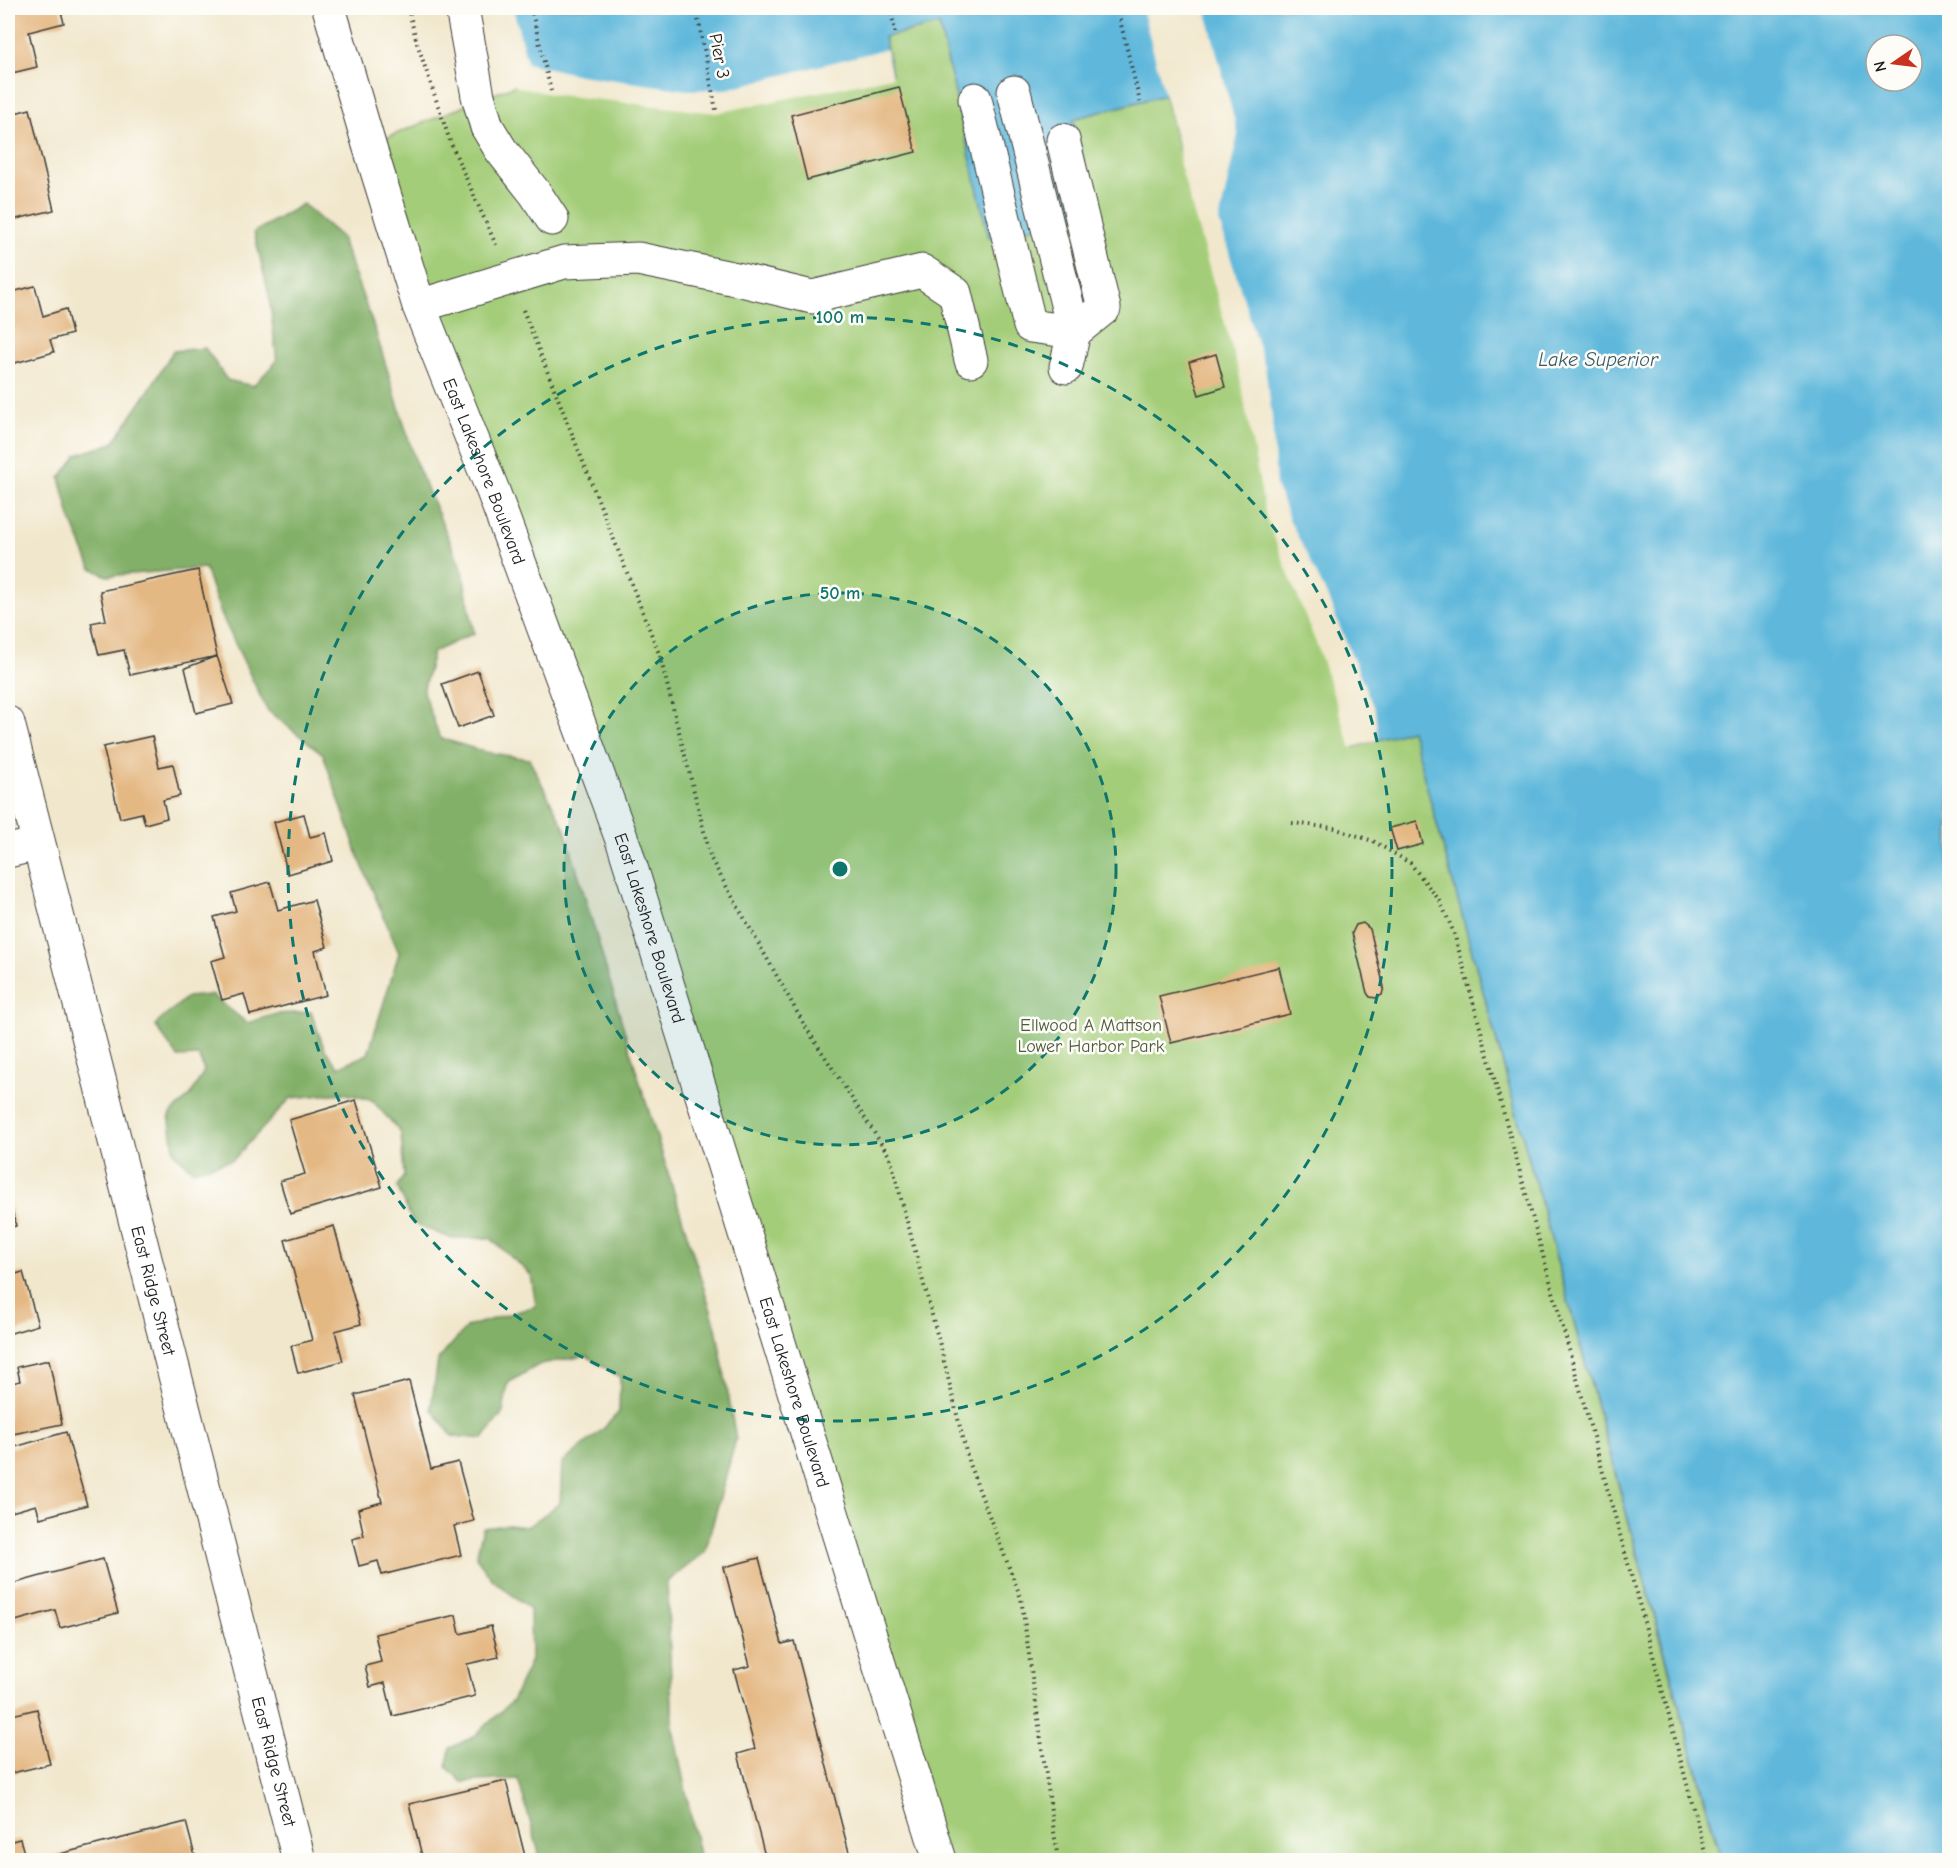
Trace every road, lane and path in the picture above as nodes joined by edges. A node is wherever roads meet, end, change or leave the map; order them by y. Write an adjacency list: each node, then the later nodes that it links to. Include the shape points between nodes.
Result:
1 (329, 8): 17 (street, East Lakeshore Boulevard)
2 (408, 8): 16 (path, via 451,144)
3 (462, 8): 15 (street, via 487,127)
4 (531, 8): 9 (path)
5 (696, 8): 13 (path, Pier 3)
6 (890, 8): 8 (path)
7 (1117, 8): 12 (path)
8 (896, 35)
9 (550, 91)
10 (1014, 92): 18 (street)
11 (975, 99): 18 (street, via 1030,326)
12 (1140, 102)
13 (716, 110)
14 (1063, 140): 18 (street, via 1104,308)
15 (552, 219)
16 (510, 278): 17 (street); 19 (street, via 564,262 638,259 812,297 922,271 955,293); 26 (path, via 660,656 711,859 805,1026 890,1157 969,1464 1021,1598)
17 (419, 306): 25 (street, East Lakeshore Boulevard, via 493,492 625,848)
18 (1074, 332): 20 (street)
19 (971, 360)
20 (1066, 367)
21 (8, 723): 23 (street, East Ridge Street)
22 (1292, 823): 27 (path, via 1334,828 1373,841 1410,863 1440,901 1454,933)
23 (23, 847): 24 (street, East Ridge Street)
24 (299, 1860)
25 (940, 1860)
26 (1058, 1860)
27 (1707, 1860)

